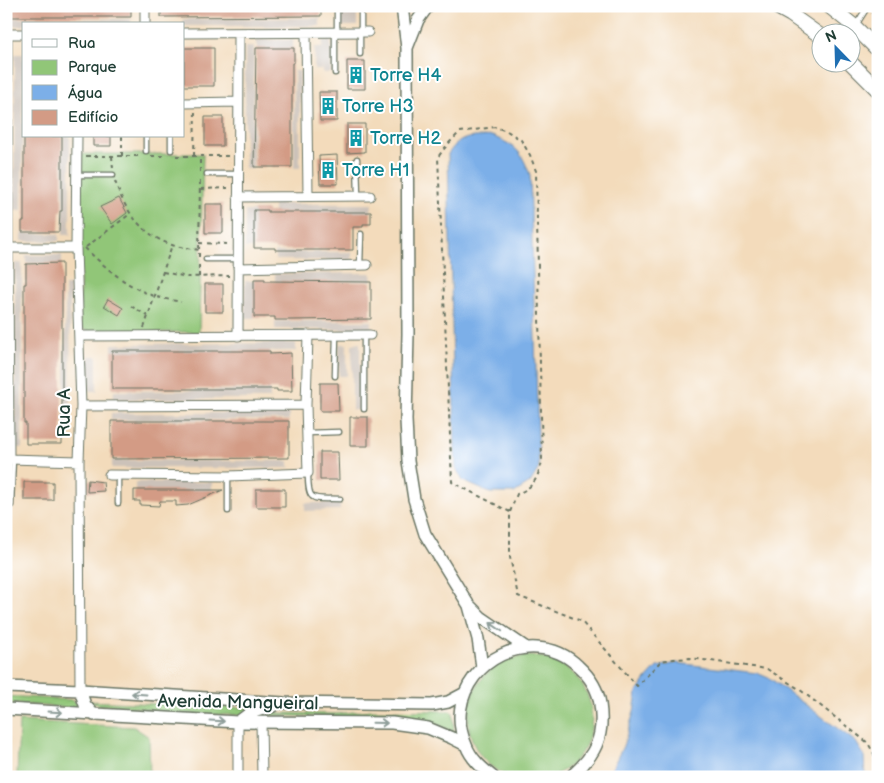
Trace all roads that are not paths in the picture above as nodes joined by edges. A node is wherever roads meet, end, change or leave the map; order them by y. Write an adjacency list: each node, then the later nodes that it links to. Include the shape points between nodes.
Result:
1 (145, 6): 9 (street)
2 (337, 6): 16 (lane)
3 (361, 6): 13 (lane)
4 (402, 6): 21 (street)
5 (428, 6): 21 (street, via 418,20)
6 (774, 6): 12 (main road)
7 (830, 6): 10 (main road)
8 (868, 6): 11 (lane)
9 (145, 22)
10 (850, 22)
11 (858, 22)
12 (812, 30)
13 (363, 32): 16 (street); 23 (lane)
14 (185, 33): 20 (street)
15 (306, 33): 16 (street); 20 (street); 40 (street)
16 (336, 33): 25 (lane)
17 (862, 33): 22 (main road)
18 (7, 34): 19 (street); 44 (street)
19 (22, 34)
20 (239, 34): 27 (street)
21 (407, 48): 71 (street, via 408,462 414,500 425,534)
22 (878, 50)
23 (360, 54)
24 (860, 72): 26 (main road)
25 (335, 73)
26 (878, 90)
27 (238, 102): 28 (street); 37 (street)
28 (185, 103)
29 (76, 138): 38 (street, Rua A)
30 (146, 138): 33 (lane)
31 (171, 138): 32 (lane)
32 (171, 150)
33 (146, 151)
34 (357, 159): 41 (lane)
35 (113, 174): 38 (lane)
36 (207, 174): 37 (lane)
37 (238, 174): 39 (street)
38 (76, 175): 45 (street, Rua A)
39 (238, 193): 40 (street); 49 (street)
40 (308, 196): 41 (street)
41 (358, 196): 42 (street)
42 (370, 196)
43 (361, 234): 48 (lane)
44 (8, 248): 45 (street); 47 (street)
45 (76, 248): 54 (street, Rua A)
46 (206, 259): 49 (lane)
47 (7, 264): 50 (street)
48 (364, 265): 49 (street)
49 (238, 268): 55 (street)
50 (7, 289): 62 (street)
51 (308, 335): 52 (street); 55 (street); 57 (street)
52 (336, 335): 53 (street); 56 (lane)
53 (367, 335): 59 (lane)
54 (79, 336): 55 (street); 58 (street, Rua A)
55 (238, 336)
56 (335, 376)
57 (306, 405): 58 (street); 61 (street)
58 (81, 406): 63 (street, Rua A)
59 (364, 409)
60 (339, 432): 61 (lane)
61 (308, 433): 64 (street)
62 (9, 460): 63 (street); 69 (lane)
63 (79, 461): 75 (street, Rua A)
64 (308, 473): 66 (street); 67 (lane, via 310,496)
65 (113, 475): 66 (street); 68 (lane)
66 (228, 476): 70 (lane)
67 (340, 499)
68 (118, 503)
69 (11, 505)
70 (228, 511)
71 (468, 604): 72 (street, one-way to 71, via 481,617); 73 (street)
72 (525, 647): 73 (street, via 502,653); 86 (street, via 549,649 571,659 589,675 599,697 603,720 598,744 585,764)
73 (482, 667): 76 (street)
74 (6, 687): 75 (street, Avenida Mangueiral)
75 (80, 690): 77 (street, Avenida Mangueiral, one-way to 75); 79 (street, via 85,705)
76 (465, 693): 77 (street, Avenida Mangueiral, via 448,702 432,705); 82 (street, via 461,728)
77 (284, 703): 80 (street, via 262,708)
78 (6, 709): 79 (street, Avenida Mangueiral, one-way to 79)
79 (94, 714): 80 (street, Avenida Mangueiral, one-way to 80)
80 (238, 722): 81 (street, Avenida Mangueiral); 83 (street)
81 (261, 722): 82 (street, Avenida Mangueiral, one-way to 82, via 392,723 428,728); 84 (street)
82 (466, 746): 85 (street, via 478,766)
83 (238, 777)
84 (262, 777)
85 (493, 777)
86 (570, 777)

